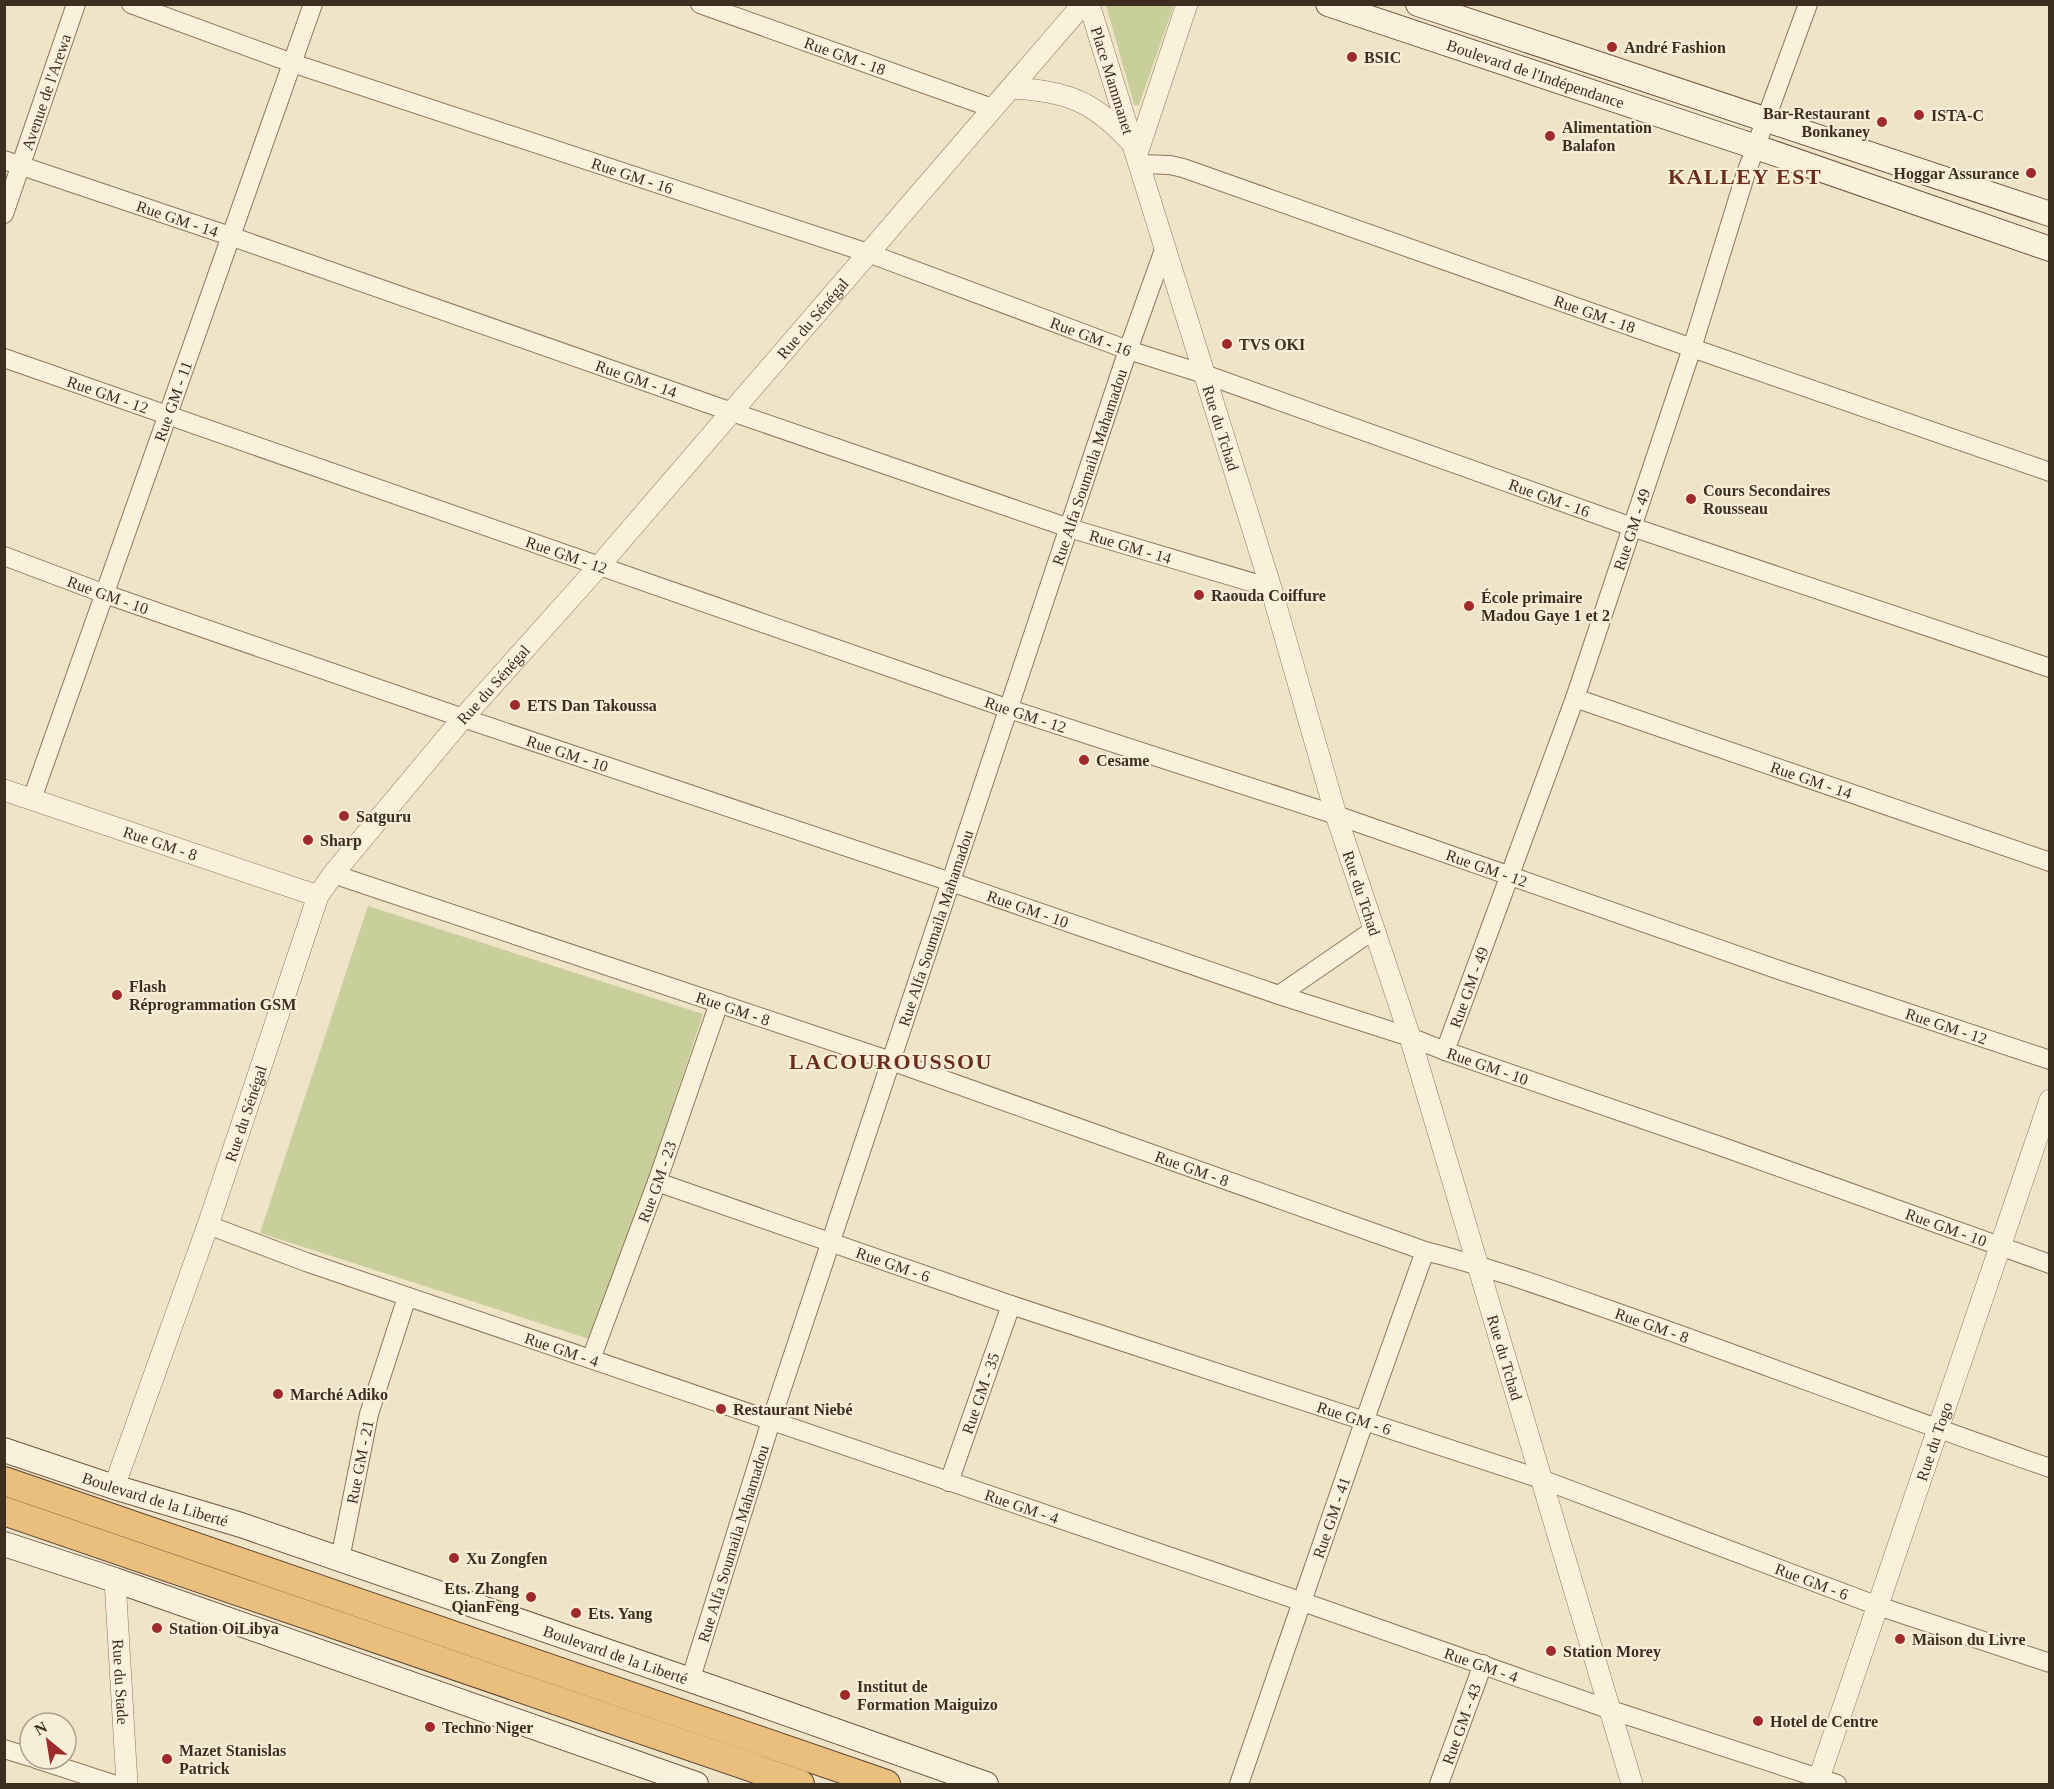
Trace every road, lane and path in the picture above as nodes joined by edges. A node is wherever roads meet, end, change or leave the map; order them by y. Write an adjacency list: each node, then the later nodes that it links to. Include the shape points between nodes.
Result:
1 (76, 4): 17 (street, Avenue de l'Arewa)
2 (131, 4): 11 (street, Rue GM - 16)
3 (313, 4): 11 (street, Rue GM - 11)
4 (699, 4): 13 (street, Rue GM - 18)
5 (1083, 4): 12 (street, Rue du Sénégal)
6 (1089, 4): 16 (street, Place Mammanet)
7 (1187, 4): 16 (street)
8 (1328, 4): 15 (main road, Boulevard de l'Indépendance)
9 (1418, 4): 14 (main road, Boulevard de l'Indépendance)
10 (1808, 4): 14 (street, Rue GM - 49)
11 (292, 63): 20 (street, Rue GM - 11); 23 (street, Rue GM - 16)
12 (1011, 88): 13 (street, Rue du Sénégal); 16 (street, via 1042,89 1095,108)
13 (992, 108): 23 (street, Rue du Sénégal)
14 (1766, 120): 15 (street, Rue GM - 49); 19 (main road, Boulevard de l'Indépendance)
15 (1756, 147): 22 (main road, Boulevard de l'Indépendance); 24 (street, Rue GM - 49)
16 (1136, 154): 21 (street, Rue du Tchad); 24 (street, Rue GM - 18)
17 (13, 163): 18 (street, Avenue de l'Arewa); 20 (street, Rue GM - 14)
18 (4, 213)
19 (2049, 214)
20 (230, 236): 28 (street, Rue GM - 14); 29 (street, Rue GM - 11)
21 (1164, 247): 25 (street, Rue Alfa Soumaila Mahamadou); 27 (street, Rue du Tchad)
22 (2049, 249)
23 (868, 253): 25 (street, Rue GM - 16); 28 (street, Rue du Sénégal)
24 (1692, 348): 30 (street, Rue GM - 18); 31 (street, Rue GM - 49)
25 (1128, 350): 27 (street, Rue GM - 16); 32 (street, Rue Alfa Soumaila Mahamadou)
26 (4, 358): 29 (street, Rue GM - 12)
27 (1204, 374): 31 (street, Rue GM - 16); 35 (street, Rue du Tchad)
28 (732, 412): 32 (street, Rue GM - 14); 34 (street, Rue du Sénégal)
29 (167, 416): 34 (street, Rue GM - 12); 36 (street, Rue GM - 11)
30 (2049, 472)
31 (1632, 527): 37 (street, Rue GM - 16); 38 (street, Rue GM - 49)
32 (1069, 528): 35 (street, Rue GM - 14); 39 (street, Rue Alfa Soumaila Mahamadou)
33 (4, 556): 36 (street, Rue GM - 10)
34 (599, 566): 39 (street, Rue GM - 12); 40 (street, Rue du Sénégal)
35 (1271, 588): 43 (street, Rue du Tchad)
36 (105, 594): 40 (street, Rue GM - 10); 42 (street, Rue GM - 11)
37 (2049, 668)
38 (1575, 698): 44 (street, Rue GM - 14); 46 (street, Rue GM - 49)
39 (1009, 709): 43 (street, Rue GM - 12); 47 (street, Rue Alfa Soumaila Mahamadou)
40 (463, 718): 45 (street, Rue du Sénégal); 47 (street, Rue GM - 10)
41 (4, 790): 42 (street, Rue GM - 8)
42 (32, 799): 48 (street, Rue GM - 8)
43 (1336, 815): 46 (street, Rue GM - 12); 49 (street, Rue du Tchad)
44 (2049, 862)
45 (333, 873): 48 (street, Rue du Sénégal); 51 (street, Rue GM - 8)
46 (1510, 877): 53 (street, Rue GM - 49); 54 (street, Rue GM - 12)
47 (951, 882): 50 (street, Rue GM - 10); 55 (street, Rue Alfa Soumaila Mahamadou)
48 (318, 896): 58 (street, Rue du Sénégal)
49 (1375, 929): 50 (street); 52 (street, Rue du Tchad)
50 (1279, 995): 52 (street, Rue GM - 10)
51 (718, 1002): 55 (street, Rue GM - 8); 57 (street, Rue GM - 23)
52 (1410, 1037): 53 (street, Rue GM - 10); 62 (street, Rue du Tchad)
53 (1445, 1051): 60 (street, Rue GM - 10)
54 (2049, 1060)
55 (891, 1061): 59 (street, Rue Alfa Soumaila Mahamadou); 61 (street, Rue GM - 8)
56 (2049, 1100): 60 (street, Rue du Togo)
57 (657, 1182): 59 (street, Rue GM - 6); 66 (street, Rue GM - 23)
58 (208, 1224): 64 (street, Rue GM - 4); 75 (street, Rue du Sénégal)
59 (831, 1242): 65 (street, Rue GM - 6); 67 (street, Rue Alfa Soumaila Mahamadou)
60 (2000, 1247): 63 (street, Rue GM - 10); 69 (street, Rue du Togo)
61 (1425, 1251): 62 (street, Rue GM - 8); 68 (street, Rue GM - 41)
62 (1478, 1264): 69 (street, Rue GM - 8); 72 (street, Rue du Tchad)
63 (2049, 1264)
64 (406, 1297): 66 (street, Rue GM - 4); 78 (street, Rue GM - 21, via 369,1414)
65 (1011, 1305): 68 (street, Rue GM - 6); 74 (street, Rue GM - 35)
66 (591, 1359): 67 (street, Rue GM - 4)
67 (771, 1421): 74 (street, Rue GM - 4); 84 (street, Rue Alfa Soumaila Mahamadou)
68 (1364, 1422): 72 (street, Rue GM - 6); 80 (street, Rue GM - 41)
69 (1938, 1429): 71 (street, Rue GM - 8); 81 (street, Rue du Togo)
70 (4, 1450): 75 (main road, Boulevard de la Liberté)
71 (2049, 1468)
72 (1541, 1479): 81 (street, Rue GM - 6); 85 (street, Rue du Tchad)
73 (4, 1481): 92 (highway, Boulevard de la Liberté)
74 (949, 1482): 80 (street, Rue GM - 4)
75 (114, 1487): 78 (main road, Boulevard de la Liberté)
76 (4, 1511): 91 (highway)
77 (4, 1544): 79 (main road)
78 (340, 1559): 84 (main road, Boulevard de la Liberté)
79 (115, 1581): 88 (main road); 90 (street, Rue du Stade)
80 (1303, 1602): 82 (street, Rue GM - 4); 94 (street, Rue GM - 41)
81 (1878, 1606): 83 (street, Rue GM - 6); 87 (street, Rue du Togo)
82 (1483, 1664): 85 (street, Rue GM - 4); 95 (street, Rue GM - 43)
83 (2049, 1664)
84 (690, 1681): 93 (main road, Boulevard de la Liberté)
85 (1611, 1710): 87 (street, Rue GM - 4); 96 (street, Rue du Tchad)
86 (72, 1771): 89 (street)
87 (1824, 1782)
88 (691, 1784)
89 (113, 1785)
90 (127, 1785)
91 (800, 1785)
92 (886, 1785)
93 (986, 1785)
94 (1239, 1785)
95 (1439, 1785)
96 (1632, 1785)

